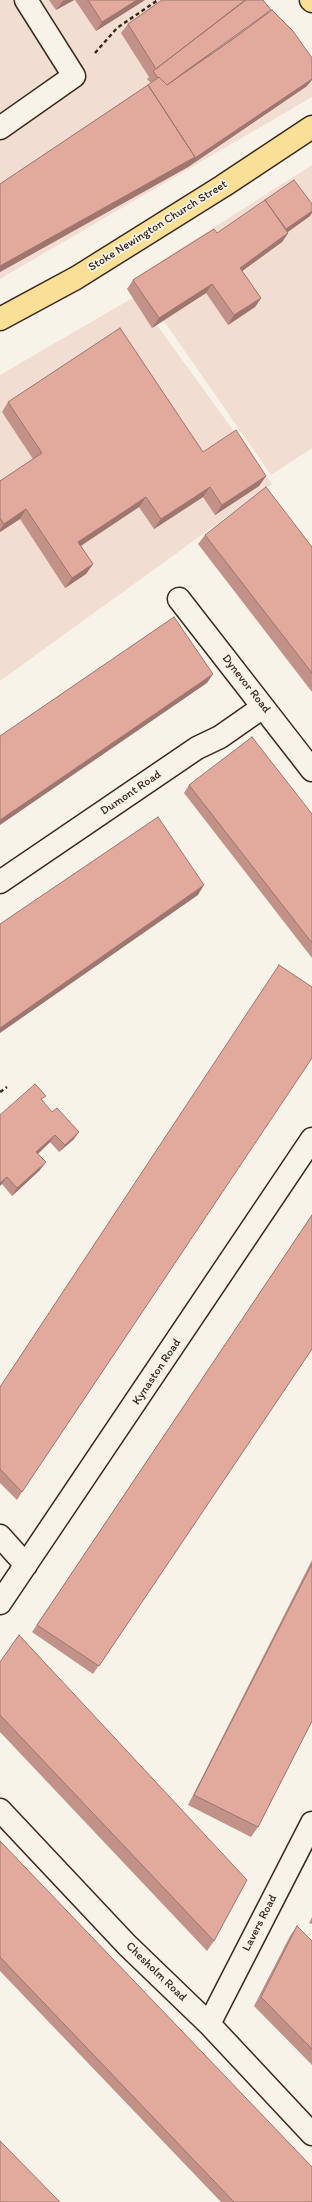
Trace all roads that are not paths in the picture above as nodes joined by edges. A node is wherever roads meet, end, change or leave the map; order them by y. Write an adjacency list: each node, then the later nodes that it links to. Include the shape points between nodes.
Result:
1 (26, 0): 3 (street, via 74,76)
2 (312, 127): 4 (main road, Stoke Newington Church Street, via 224,186 76,278)
3 (0, 128)
4 (0, 318)
5 (179, 599): 6 (street, Dynevor Road)
6 (263, 707): 7 (street, Dynevor Road); 8 (street, Dumont Road, via 220,737 197,748)
7 (312, 770)
8 (0, 882)
9 (312, 1139): 11 (street, Kynaston Road)
10 (0, 1536): 11 (street)
11 (26, 1564): 12 (street, Kynaston Road)
12 (0, 1603)
13 (0, 1810): 15 (street, Chesholm Road, via 127,1945)
14 (312, 1823): 15 (street, Lavers Road)
15 (209, 2024): 16 (street, Chesholm Road)
16 (312, 2134)

